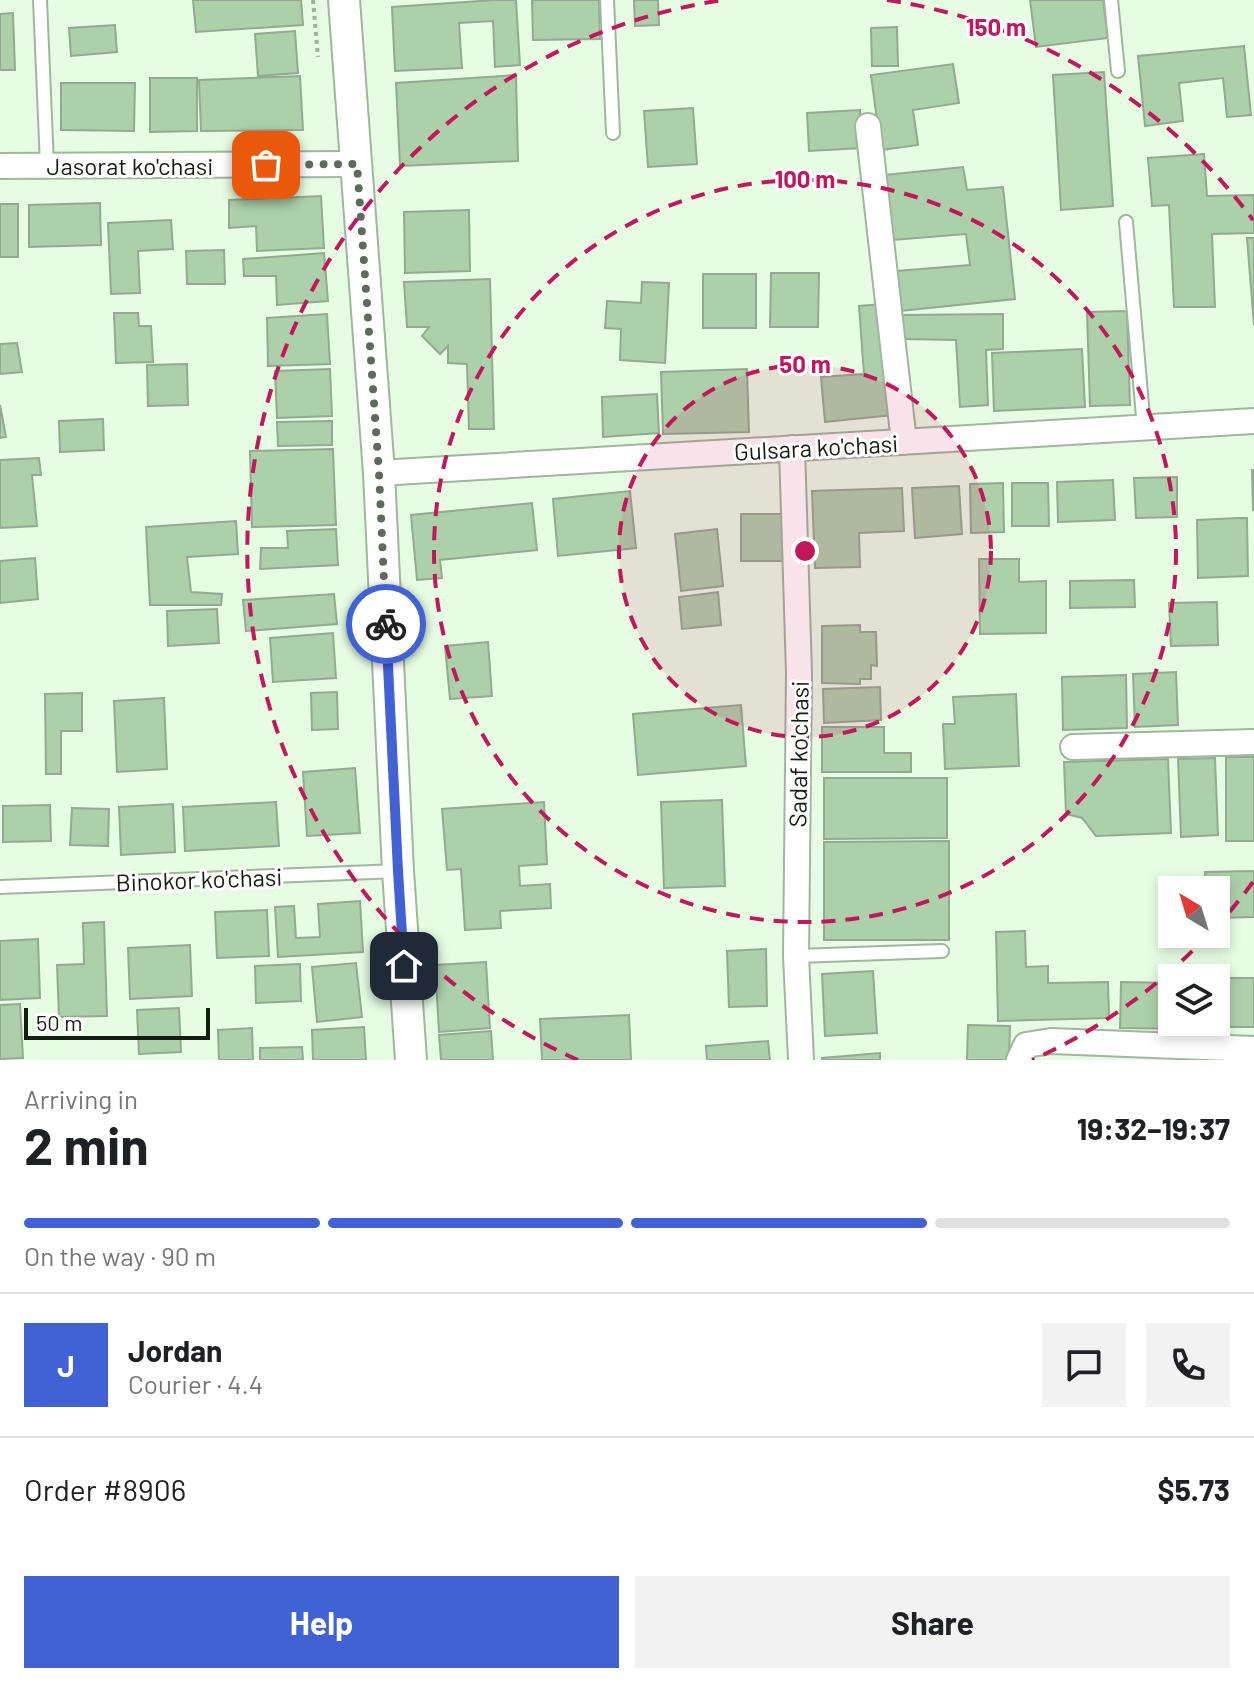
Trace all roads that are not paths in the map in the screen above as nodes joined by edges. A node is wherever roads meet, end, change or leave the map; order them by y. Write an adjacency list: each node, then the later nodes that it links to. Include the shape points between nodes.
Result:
1 (40, 0): 9 (lane)
2 (344, 0): 8 (street)
3 (607, 0): 7 (lane)
4 (1111, 0): 5 (lane)
5 (1118, 71)
6 (868, 126): 14 (street)
7 (613, 133)
8 (357, 164): 9 (street, Jasorat ko'chasi); 16 (street)
9 (47, 165): 10 (street, Jasorat ko'chasi)
10 (0, 166)
11 (1126, 222): 13 (lane)
12 (1254, 421): 13 (street, Gulsara ko'chasi)
13 (1144, 428): 14 (street, Gulsara ko'chasi)
14 (904, 442): 15 (street, Gulsara ko'chasi)
15 (792, 448): 16 (street, Gulsara ko'chasi); 22 (street, Sadaf ko'chasi, via 799,673)
16 (379, 473): 19 (street)
17 (1254, 742): 18 (street)
18 (1073, 747)
19 (398, 871): 20 (lane, Binokor ko'chasi); 25 (street)
20 (0, 887)
21 (942, 951): 22 (lane)
22 (796, 956): 26 (street, Sadaf ko'chasi)
23 (1254, 1049): 24 (street, via 1051,1041)
24 (1022, 1053)
25 (411, 1060)
26 (801, 1060)

